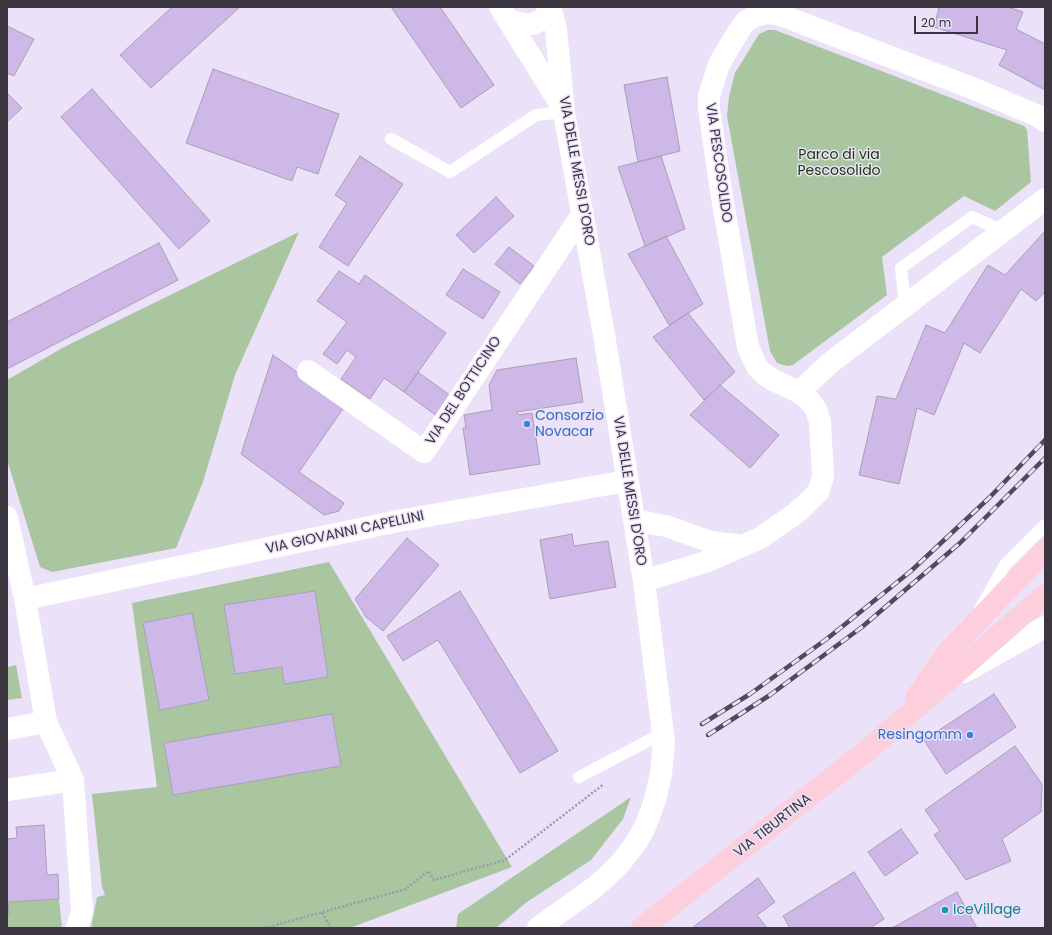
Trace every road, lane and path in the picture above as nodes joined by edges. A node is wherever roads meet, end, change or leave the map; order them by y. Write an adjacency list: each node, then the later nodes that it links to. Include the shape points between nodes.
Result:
1 (551, 8): 2 (street, via 543,19 533,24 522,24); 3 (street, VIA DELLE MESSI D'ORO, via 556,30)
2 (504, 13): 3 (street)
3 (564, 112): 5 (lane, via 536,116 450,172); 7 (street, VIA DELLE MESSI D'ORO)
4 (1045, 121): 11 (street, VIA PESCOSOLIDO, via 972,88 778,14 766,13 746,21 714,75 708,108 748,346 757,367 764,374)
5 (391, 139)
6 (1045, 199): 8 (street)
7 (583, 213): 10 (street, VIA DEL BOTTICINO, via 424,452); 12 (street, VIA DELLE MESSI D'ORO)
8 (1003, 231): 9 (street); 9 (lane, via 972,217 901,268)
9 (905, 305): 11 (street, via 830,363)
10 (308, 371)
11 (799, 392): 16 (street, VIA PESCOSOLIDO, via 810,401 818,414 823,477 821,485 818,492 795,514 760,538)
12 (627, 481): 14 (street, VIA DELLE MESSI D'ORO); 20 (street, VIA GIOVANNI CAPELLINI, via 398,521)
13 (7, 517): 20 (street)
14 (634, 520): 16 (street, via 666,526 711,542); 18 (street, VIA DELLE MESSI D'ORO)
15 (1045, 525): 21 (lane, via 1005,565)
16 (743, 546): 18 (street, VIA PESCOSOLIDO, via 708,561)
17 (1045, 550): 21 (main road, VIA TIBURTINA)
18 (644, 581): 27 (street, VIA DELLE MESSI D'ORO)
19 (1045, 595): 23 (main road, VIA TIBURTINA)
20 (26, 599): 25 (street)
21 (971, 627): 24 (main road, VIA TIBURTINA, via 947,653)
22 (1045, 627): 23 (street, VIA TIBURTINA)
23 (952, 678): 24 (main road, VIA TIBURTINA)
24 (901, 719): 37 (main road, VIA TIBURTINA, via 870,748)
25 (46, 722): 26 (street); 30 (street)
26 (7, 729)
27 (663, 733): 28 (lane); 36 (street, VIA DELLE MESSI D'ORO, via 663,756 658,788 650,814 636,843 618,866 595,886)
28 (623, 755): 29 (lane); 32 (path, via 604,785 505,860 434,880 428,872 406,889)
29 (579, 777)
30 (73, 780): 31 (street); 33 (street, via 82,911)
31 (7, 790)
32 (322, 913): 34 (path); 35 (path)
33 (78, 928)
34 (265, 928)
35 (331, 928)
36 (538, 928)
37 (642, 928)

